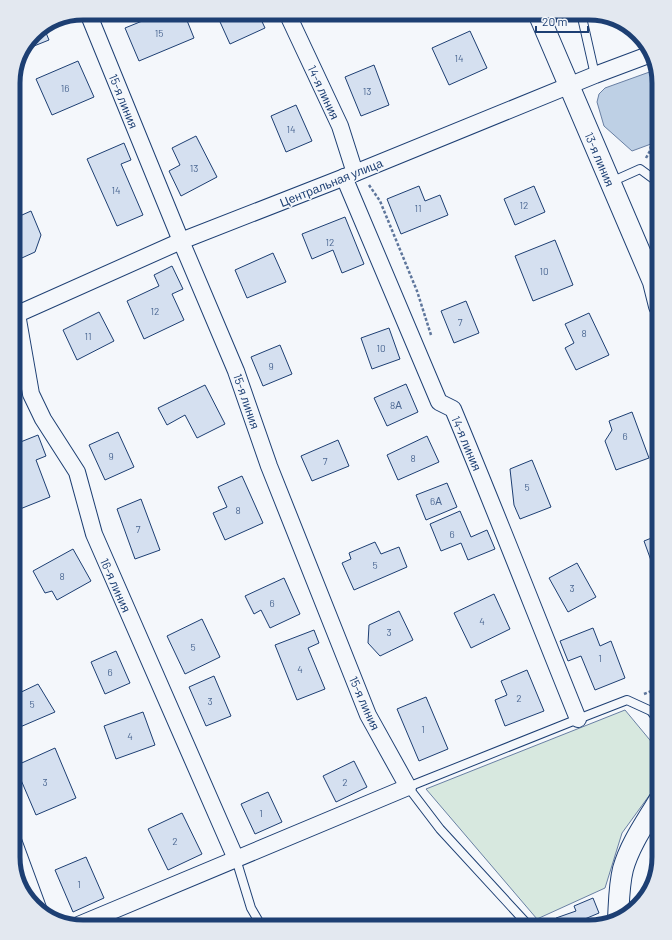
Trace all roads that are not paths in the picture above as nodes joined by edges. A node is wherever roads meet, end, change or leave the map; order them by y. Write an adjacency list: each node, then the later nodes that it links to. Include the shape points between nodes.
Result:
1 (91, 20): 11 (street, 15-я линия)
2 (290, 20): 8 (street, 14-я линия, via 340,126)
3 (541, 20): 7 (street, 13-я линия)
4 (583, 20): 6 (lane)
5 (646, 56): 6 (street, Центральная улица)
6 (595, 75): 7 (street, Центральная улица)
7 (569, 86): 8 (street, Центральная улица); 10 (street, 13-я линия)
8 (350, 175): 11 (street, Центральная улица); 16 (street, 14-я линия, via 439,402 453,409)
9 (652, 178): 10 (lane, via 640,169)
10 (610, 182): 12 (street, 13-я линия)
11 (181, 241): 13 (street, Центральная улица); 17 (street, 15-я линия, via 236,371 269,466 368,715)
12 (652, 280)
13 (20, 309)
14 (20, 341): 19 (street, 16-я линия, via 31,394 42,419 77,472 94,534)
15 (652, 712): 16 (lane, via 627,700)
16 (578, 719): 17 (lane)
17 (408, 787): 19 (street); 25 (lane, via 440,829)
18 (652, 812): 22 (street, via 636,839 624,869)
19 (236, 859): 23 (street); 24 (lane, via 251,908)
20 (20, 860): 21 (street)
21 (33, 895)
22 (618, 913)
23 (90, 920)
24 (258, 920)
25 (524, 920)

